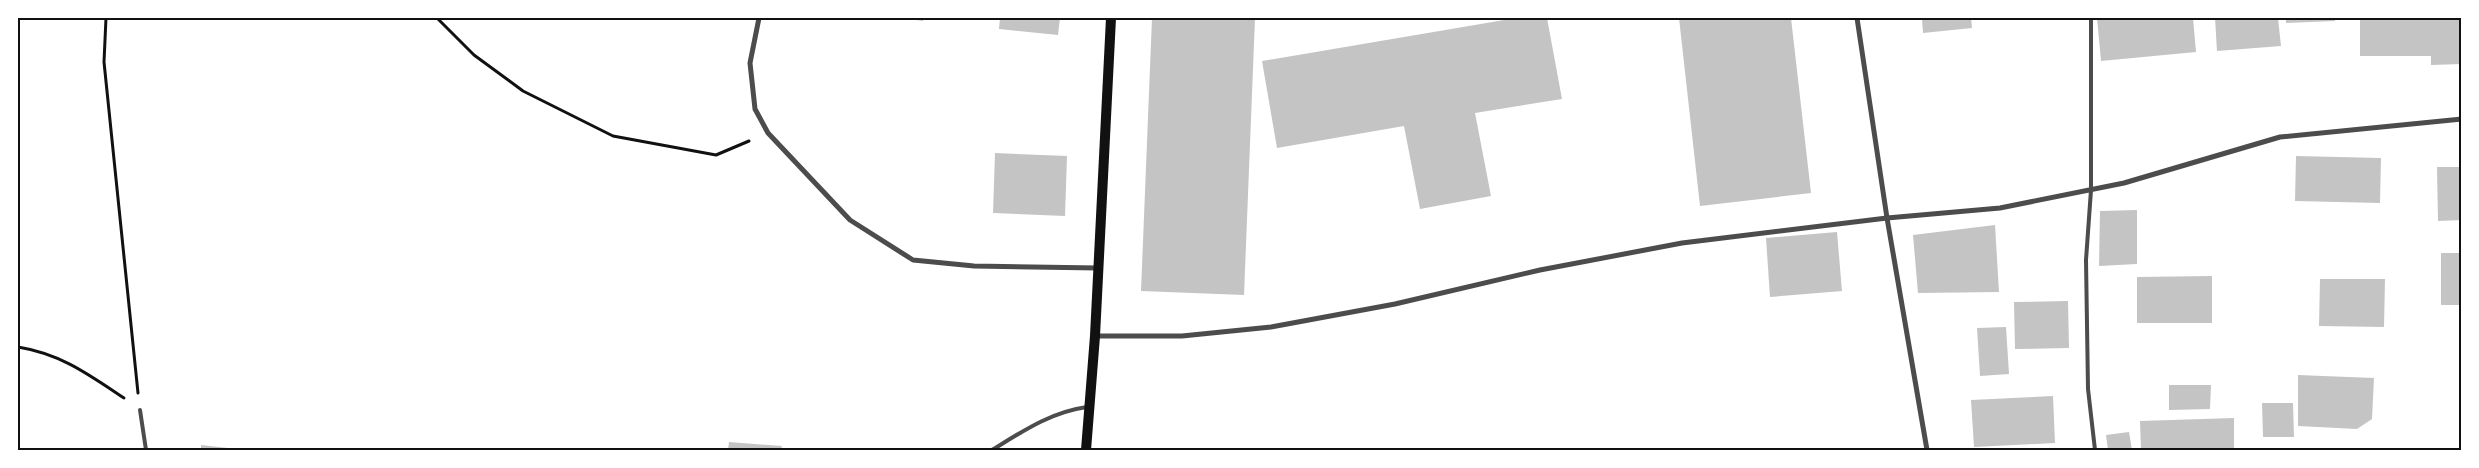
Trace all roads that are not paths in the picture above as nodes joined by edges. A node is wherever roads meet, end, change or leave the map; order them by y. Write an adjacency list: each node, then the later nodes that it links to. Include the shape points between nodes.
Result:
1 (759, 18): 8 (street, via 750,62 755,109 768,133 850,220 914,260 974,266)
2 (1111, 18): 8 (main road)
3 (1857, 18): 7 (street)
4 (2091, 18): 6 (lane)
5 (2462, 119): 6 (street, via 2280,137)
6 (2091, 190): 7 (street, via 2000,208); 16 (lane, via 2086,260 2088,389)
7 (1887, 218): 9 (street, via 1682,243 1271,327 1182,336); 15 (street)
8 (1098, 268): 9 (main road)
9 (1095, 336): 10 (main road)
10 (1090, 406): 13 (lane, via 1068,409 1041,420); 14 (main road)
11 (140, 410): 12 (lane)
12 (146, 450)
13 (992, 450)
14 (1086, 450)
15 (1927, 450)
16 (2095, 450)

